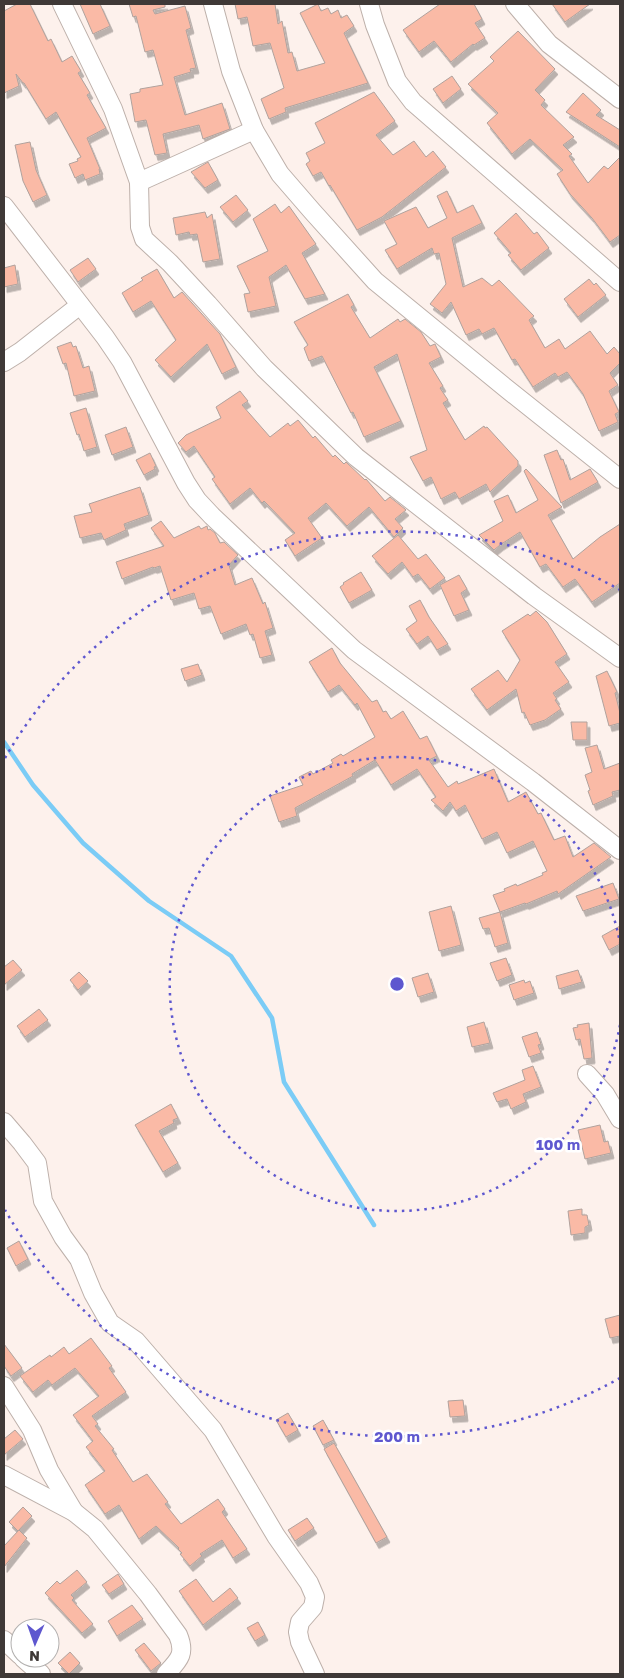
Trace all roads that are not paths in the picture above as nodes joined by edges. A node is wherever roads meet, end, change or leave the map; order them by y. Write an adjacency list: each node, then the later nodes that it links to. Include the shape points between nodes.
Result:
1 (62, 4): 7 (street, via 113,109)
2 (213, 4): 6 (street, via 231,71)
3 (370, 4): 9 (street, via 374,25 397,81 413,102)
4 (515, 4): 5 (street, via 548,44)
5 (620, 99)
6 (254, 130): 7 (street); 12 (street, via 280,174 375,281)
7 (138, 182): 13 (street, via 140,227 144,239 170,263 270,374 370,469)
8 (4, 206): 10 (street)
9 (620, 282)
10 (80, 304): 11 (street); 14 (street, via 122,362 186,483 212,516 354,650 534,782)
11 (4, 362)
12 (620, 478)
13 (620, 658)
14 (620, 850)
15 (588, 1074): 16 (street)
16 (620, 1119)
17 (4, 1122): 22 (street, via 37,1163 43,1201 62,1237 79,1259 110,1323 136,1341 213,1430 276,1536 309,1583 315,1597 313,1607 300,1622 298,1632)
18 (4, 1386): 20 (street, via 32,1430)
19 (4, 1475): 20 (street)
20 (74, 1512): 21 (street, via 95,1530 178,1635 182,1653)
21 (166, 1674)
22 (315, 1674)

